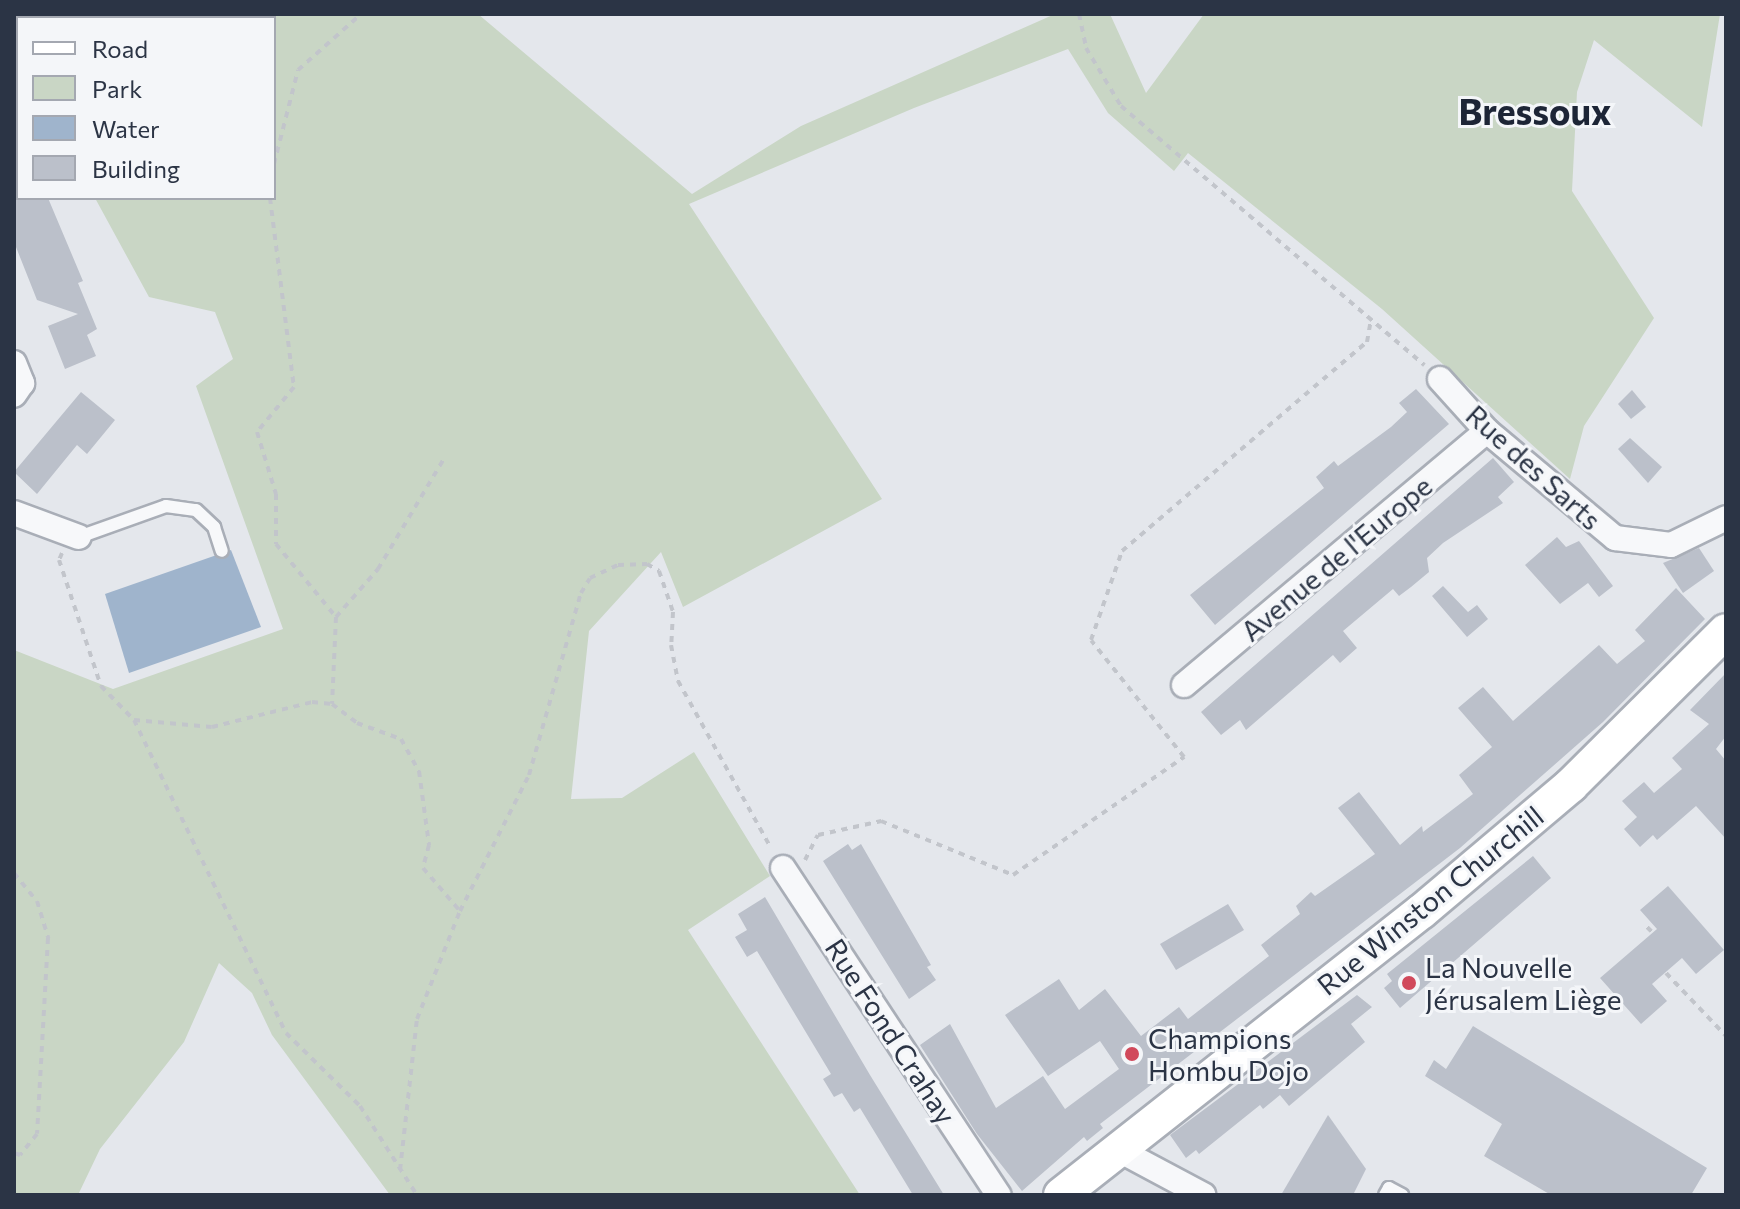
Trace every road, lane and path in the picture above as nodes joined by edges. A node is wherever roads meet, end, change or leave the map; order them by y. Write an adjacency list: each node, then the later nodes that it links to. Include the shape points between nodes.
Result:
1 (361, 14): 3 (path, via 298,70)
2 (1079, 14): 5 (path, via 1086,48 1121,106)
3 (276, 156)
4 (270, 200): 15 (path, via 294,387 257,432 276,494 276,544)
5 (1371, 319): 7 (path); 20 (path, via 1367,342 1122,551 1091,640 1184,757 1013,875 881,821 818,835)
6 (14, 363): 8 (street, via 22,383)
7 (1440, 379): 9 (street, Rue des Sarts)
8 (14, 395)
9 (1487, 431): 12 (street, Rue des Sarts, via 1615,538 1671,545); 17 (street, Avenue de l'Europe)
10 (445, 457): 15 (path, via 378,569)
11 (14, 513): 13 (street)
12 (1726, 518)
13 (74, 536): 14 (lane, via 166,506 196,510 214,527); 19 (path, via 59,560 101,686)
14 (222, 551)
15 (336, 617): 18 (path)
16 (1726, 631): 27 (main road, Rue Winston Churchill, via 1571,785 1398,930)
17 (1184, 685)
18 (332, 704): 19 (path, via 312,702 212,727); 22 (path, via 357,723 401,739 419,771 429,845 423,868)
19 (134, 720): 29 (path, via 286,1033 360,1106)
20 (794, 864): 22 (path, via 678,681 671,645 673,612 659,571 647,564 618,565 590,578 581,593 529,775); 31 (street, Rue Fond Crahay)
21 (14, 873): 28 (path, via 37,901 48,938 37,1134 20,1155)
22 (460, 911): 29 (path, via 417,1019)
23 (1647, 927): 24 (path)
24 (1655, 935)
25 (1666, 973): 26 (path)
26 (1726, 1036)
27 (1117, 1149): 32 (main road, Rue Winston Churchill); 33 (street)
28 (14, 1153)
29 (400, 1170): 30 (path)
30 (417, 1195)
31 (999, 1195)
32 (1061, 1195)
33 (1203, 1195)
34 (1385, 1195): 35 (lane, via 1389,1188)
35 (1402, 1195)

